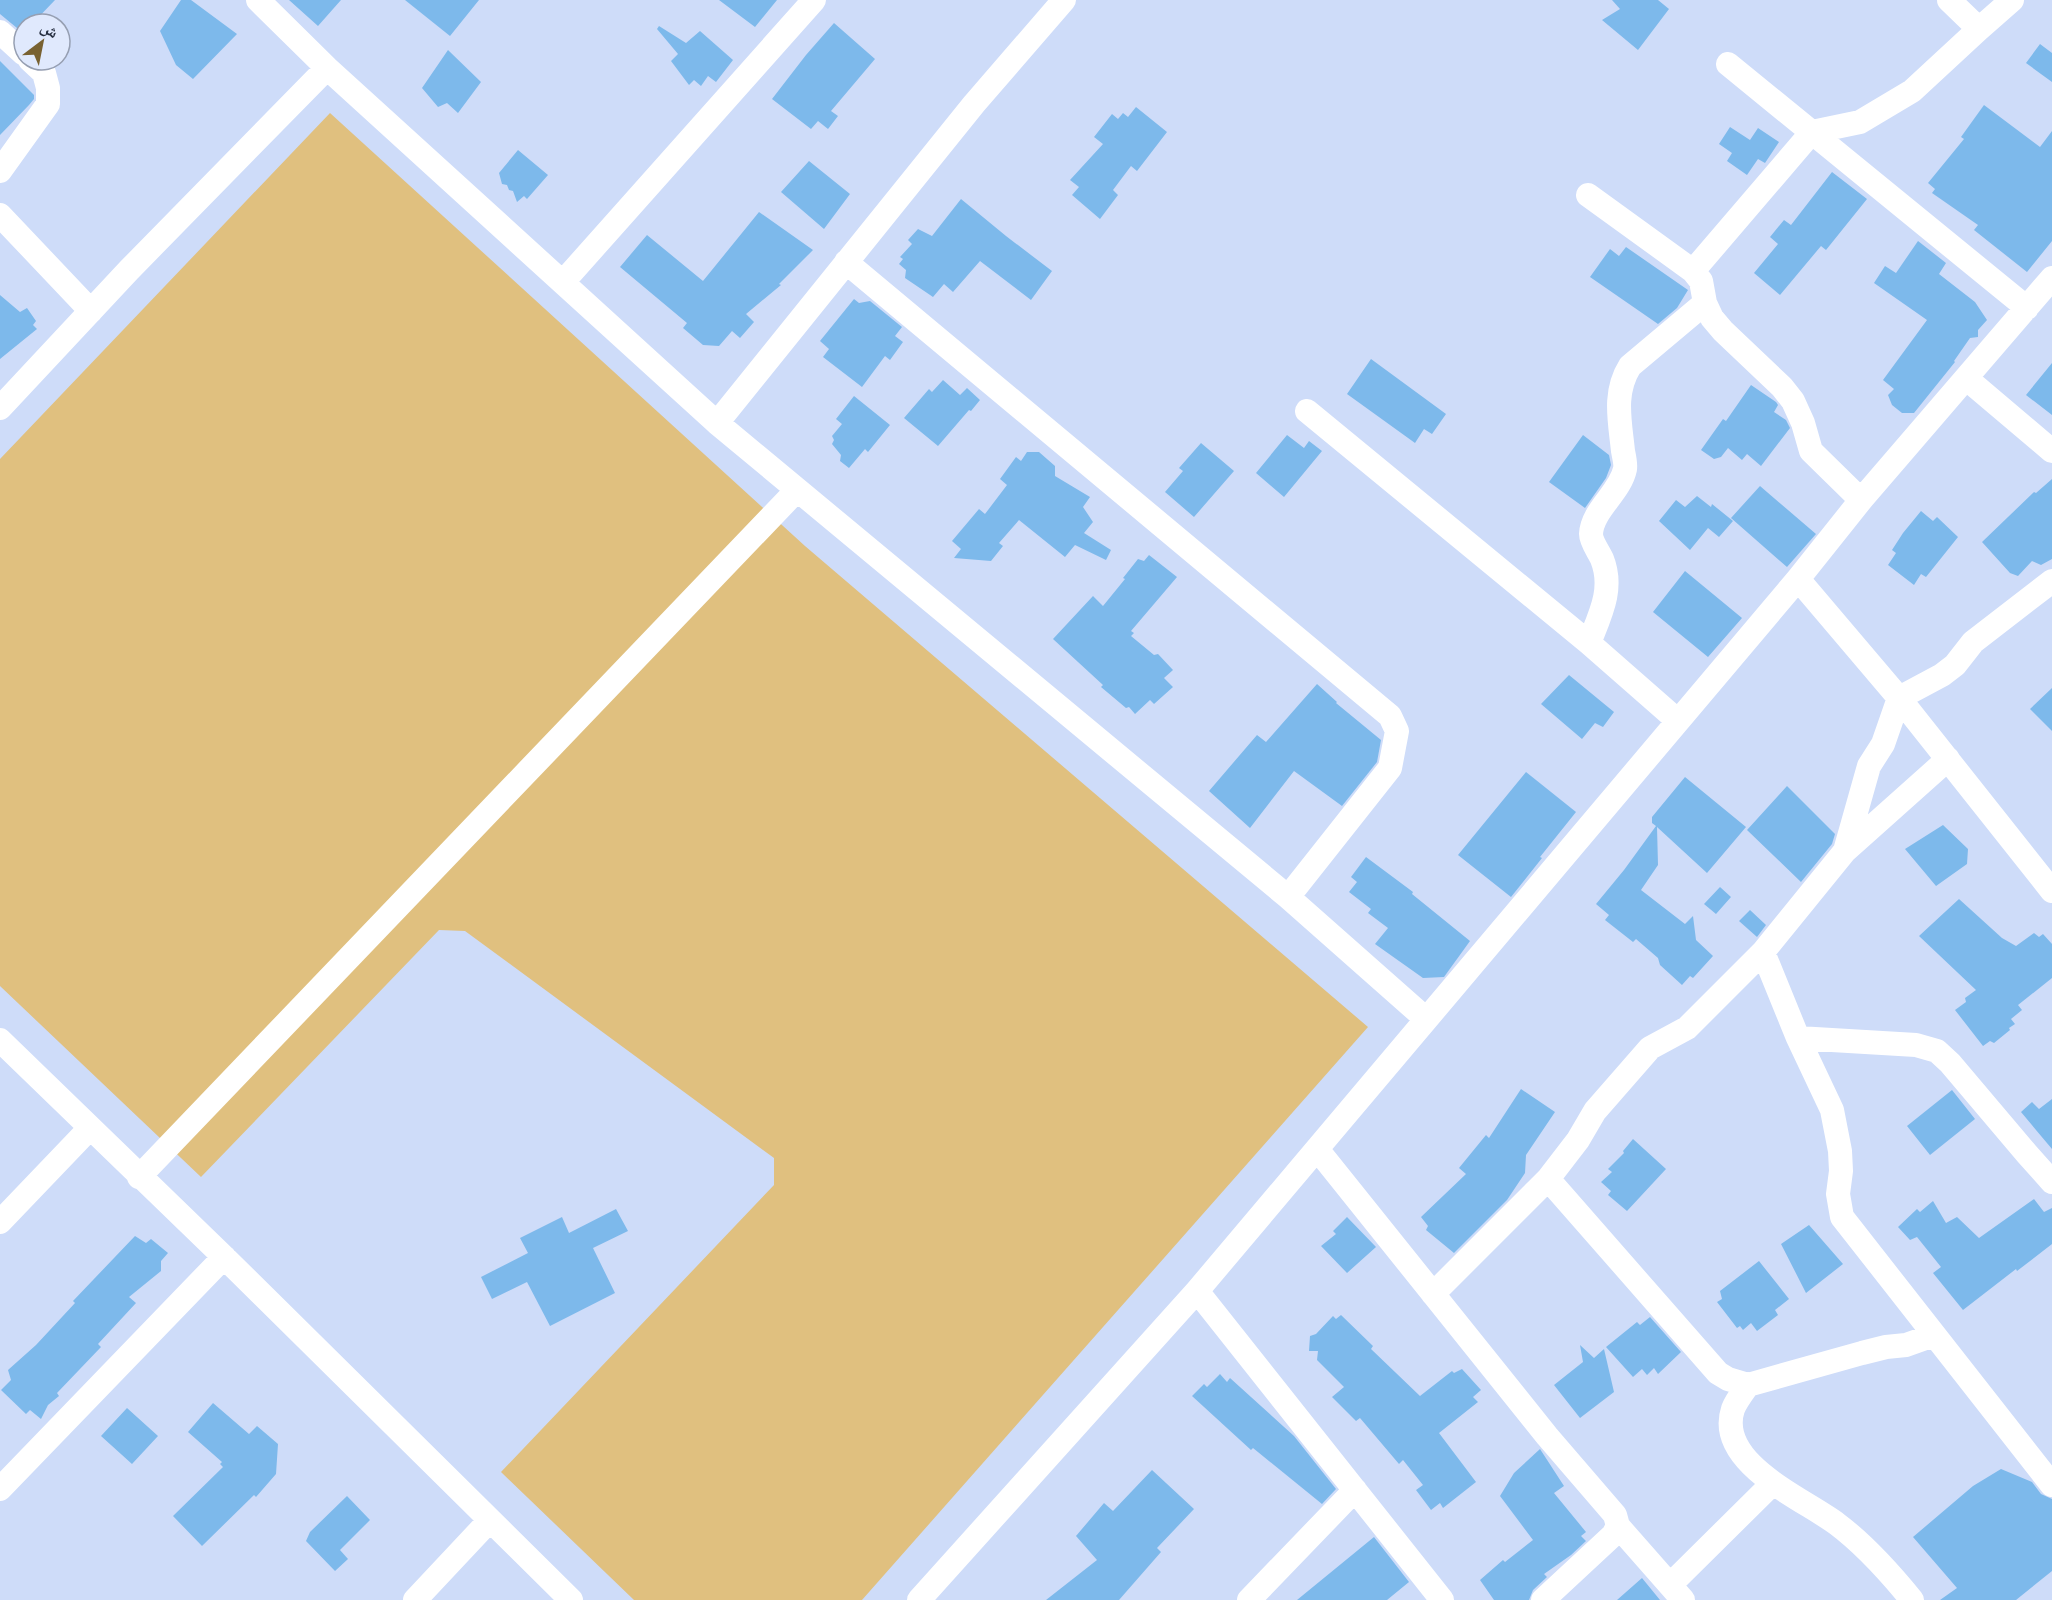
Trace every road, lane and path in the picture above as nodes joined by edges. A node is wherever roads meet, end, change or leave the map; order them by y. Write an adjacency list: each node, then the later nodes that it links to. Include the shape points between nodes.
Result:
1 (258, 0): 10 (street)
2 (814, 0): 19 (street)
3 (1064, 0): 16 (street)
4 (1948, 0): 6 (street)
5 (2012, 0): 6 (street)
6 (1978, 29): 12 (street, via 1912,90 1860,122)
7 (0, 32): 8 (street)
8 (12, 43)
9 (1728, 64): 12 (street)
10 (327, 68): 19 (street); 22 (street)
11 (43, 72): 13 (street, via 48,104)
12 (1812, 132): 17 (street); 21 (street)
13 (0, 171)
14 (1588, 195): 17 (street)
15 (0, 215): 22 (street)
16 (846, 262): 26 (street); 38 (street, via 1390,716 1397,731 1390,768)
17 (1693, 271): 20 (street, via 1701,281)
18 (2052, 278): 21 (street)
19 (563, 282): 26 (street)
20 (1705, 303): 29 (street, via 1722,332 1793,400 1811,451); 32 (street, via 1630,366 1622,378 1618,399 1625,468 1594,523 1591,536 1608,584)
21 (2027, 308): 23 (street)
22 (91, 311): 24 (street)
23 (1967, 379): 27 (street); 29 (street)
24 (0, 408)
25 (1307, 411): 32 (street)
26 (717, 423): 28 (street)
27 (2052, 451)
28 (797, 490): 38 (street); 45 (street)
29 (1861, 500): 30 (street)
30 (1798, 579): 33 (street); 34 (street)
31 (2048, 592): 33 (street, via 1972,642 1942,675)
32 (1589, 643): 34 (street)
33 (1899, 698): 35 (street); 36 (street, via 1883,744 1869,766)
34 (1678, 721): 40 (street)
35 (1948, 759): 36 (street); 37 (street)
36 (1845, 850): 39 (street)
37 (2052, 891)
38 (1288, 897): 40 (street)
39 (1763, 952): 41 (street); 46 (street, via 1687,1028 1650,1048 1595,1111)
40 (1426, 1019): 44 (street)
41 (1798, 1038): 47 (street, via 1916,1045 1937,1051); 52 (street, via 1832,1110 1840,1151 1838,1194 1842,1218)
42 (0, 1040): 43 (street)
43 (90, 1128): 45 (street); 48 (street)
44 (1317, 1149): 50 (street); 51 (street)
45 (139, 1177): 49 (street)
46 (1548, 1179): 51 (street); 53 (street, via 1718,1373)
47 (2052, 1182)
48 (0, 1222)
49 (224, 1257): 56 (street); 58 (street)
50 (1197, 1291): 57 (street); 63 (street)
51 (1433, 1294): 59 (street, via 1615,1515)
52 (1934, 1335): 53 (street); 55 (street)
53 (1748, 1385): 54 (street, via 1733,1409 1731,1426 1738,1449)
54 (1773, 1483): 60 (street); 67 (street, via 1837,1524 1867,1550)
55 (2052, 1485)
56 (0, 1489)
57 (1355, 1490): 64 (street); 65 (street)
58 (490, 1520): 61 (street); 62 (street)
59 (1618, 1526): 60 (street); 66 (street)
60 (1676, 1593)
61 (416, 1600)
62 (571, 1600)
63 (919, 1600)
64 (1249, 1600)
65 (1442, 1600)
66 (1543, 1600)
67 (1912, 1600)

